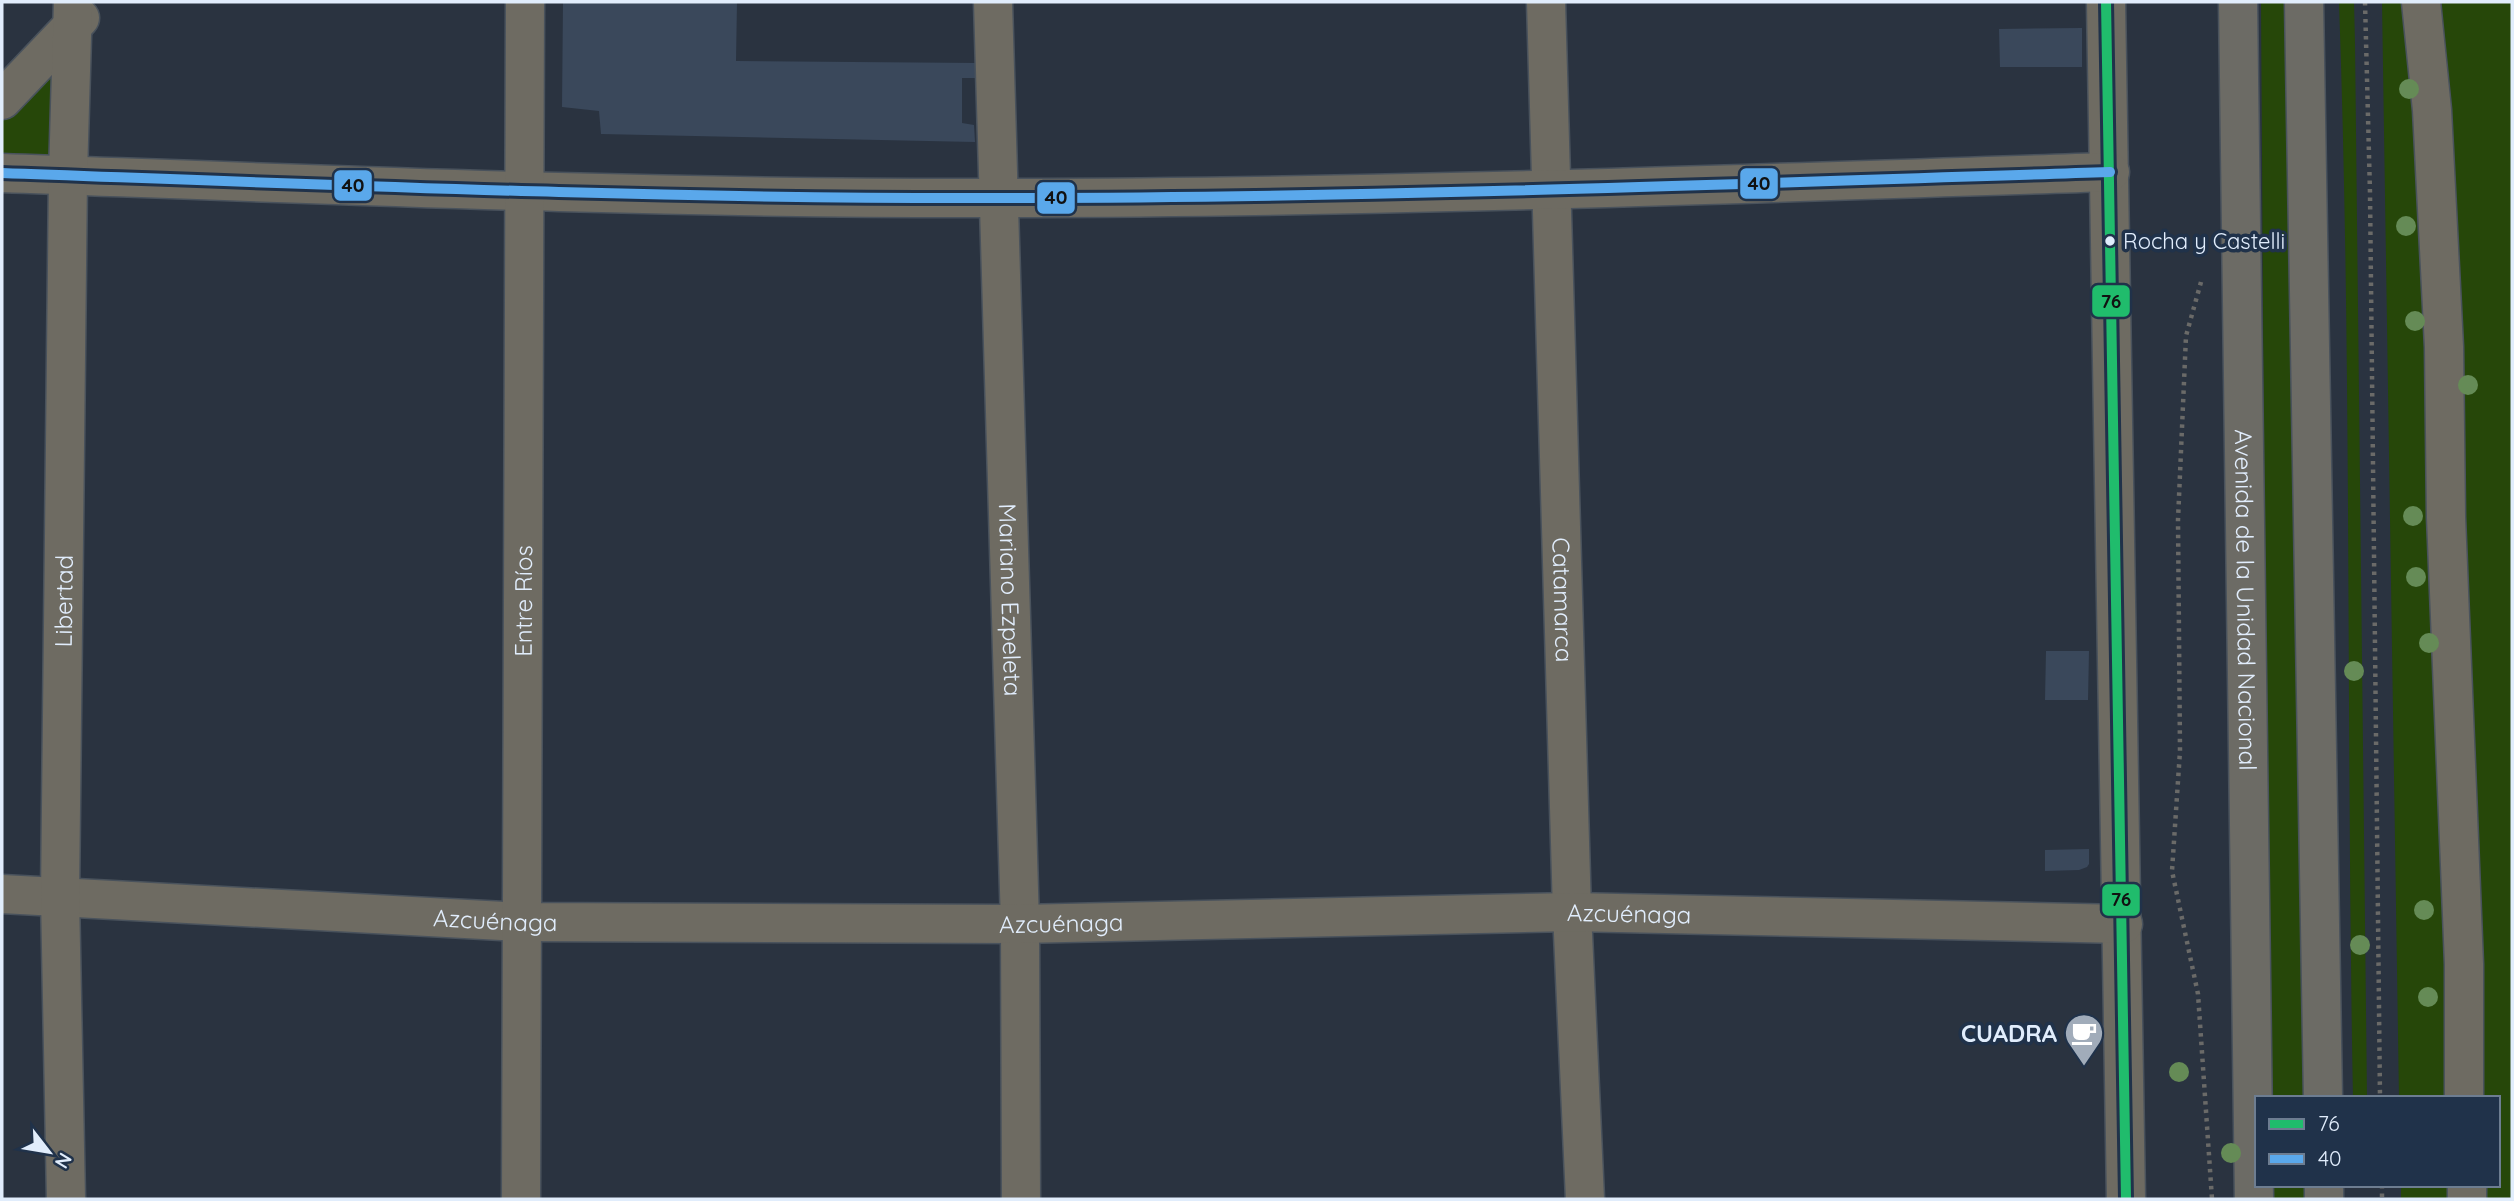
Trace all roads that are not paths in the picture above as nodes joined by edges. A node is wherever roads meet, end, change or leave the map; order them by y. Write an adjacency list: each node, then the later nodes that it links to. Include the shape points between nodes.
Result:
1 (525, 2): 14 (street, Entre Ríos)
2 (993, 2): 15 (street, Mariano Ezpeleta)
3 (1546, 2): 13 (street, Catamarca)
4 (2106, 2): 10 (street)
5 (2238, 2): 29 (main road, Avenida de la Unidad Nacional)
6 (2304, 2): 22 (main road)
7 (2421, 2): 23 (street, via 2432,110 2444,347 2446,517 2464,964)
8 (80, 10): 9 (street); 12 (street, Libertad)
9 (2, 100)
10 (2110, 172): 13 (street); 21 (street)
11 (2, 173): 12 (street)
12 (68, 176): 14 (street); 17 (street, Libertad)
13 (1553, 190): 15 (street); 18 (street, Catamarca)
14 (523, 192): 15 (street); 19 (street, Entre Ríos)
15 (997, 198): 20 (street, Mariano Ezpeleta)
16 (2, 894): 17 (street, Azcuénaga)
17 (60, 897): 19 (street, Azcuénaga); 24 (street, Libertad)
18 (1572, 912): 20 (street, Azcuénaga); 21 (street, Azcuénaga); 27 (street, Catamarca)
19 (522, 922): 20 (street, Azcuénaga); 25 (street, Entre Ríos)
20 (1020, 924): 26 (street, Mariano Ezpeleta)
21 (2123, 924): 28 (street)
22 (2323, 1096)
23 (2464, 1096)
24 (66, 1199)
25 (521, 1199)
26 (1021, 1199)
27 (1585, 1199)
28 (2126, 1199)
29 (2254, 1199)

